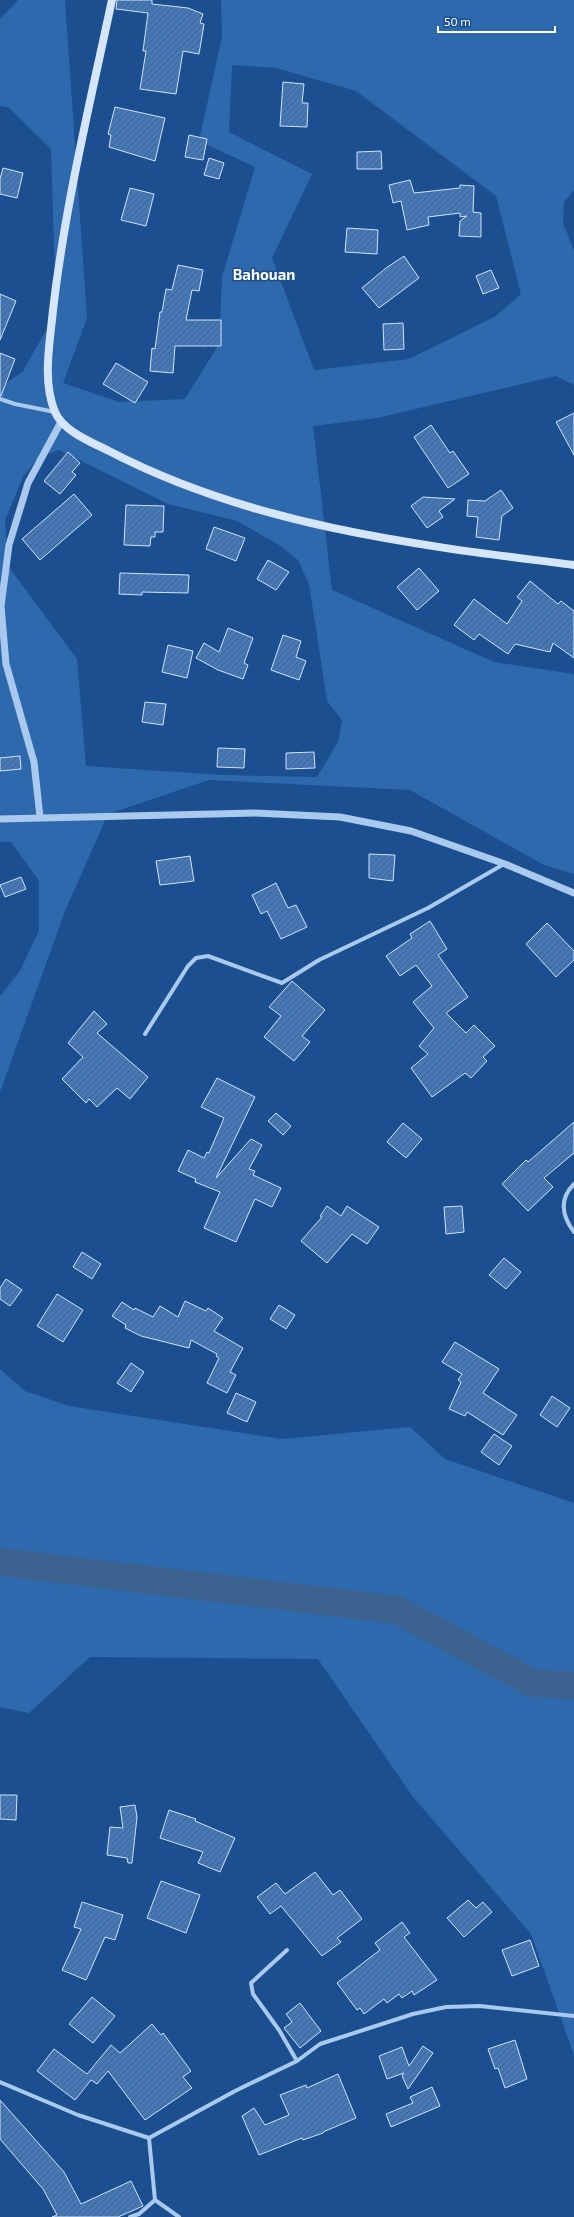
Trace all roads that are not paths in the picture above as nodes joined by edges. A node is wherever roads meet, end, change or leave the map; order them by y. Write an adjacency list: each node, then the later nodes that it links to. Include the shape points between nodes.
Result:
1 (112, 0): 3 (main road, via 77,160 56,282 48,354)
2 (0, 399): 3 (street)
3 (55, 412): 4 (main road)
4 (61, 422): 5 (main road, via 89,441 141,468 217,498 283,518 351,532); 6 (street, via 28,484 9,545 1,606 6,664 34,762)
5 (574, 565)
6 (40, 817): 7 (street); 8 (street, via 255,813 340,817 411,831)
7 (0, 819)
8 (505, 864): 9 (street); 10 (street, via 428,908 319,960 282,983 208,956 196,958 188,966)
9 (574, 893)
10 (145, 1034)
11 (574, 1184): 12 (street, via 566,1192 562,1207)
12 (574, 1232)
13 (287, 1950): 15 (street, via 252,1983 251,1988 252,1994)
14 (574, 2016): 15 (street, via 480,2006 446,2007 413,2014 320,2044)
15 (298, 2061): 17 (street, via 235,2091)
16 (0, 2082): 17 (street, via 78,2115)
17 (149, 2138): 18 (street)
18 (155, 2200): 19 (street, via 139,2214); 20 (street)
19 (130, 2217)
20 (179, 2217)

